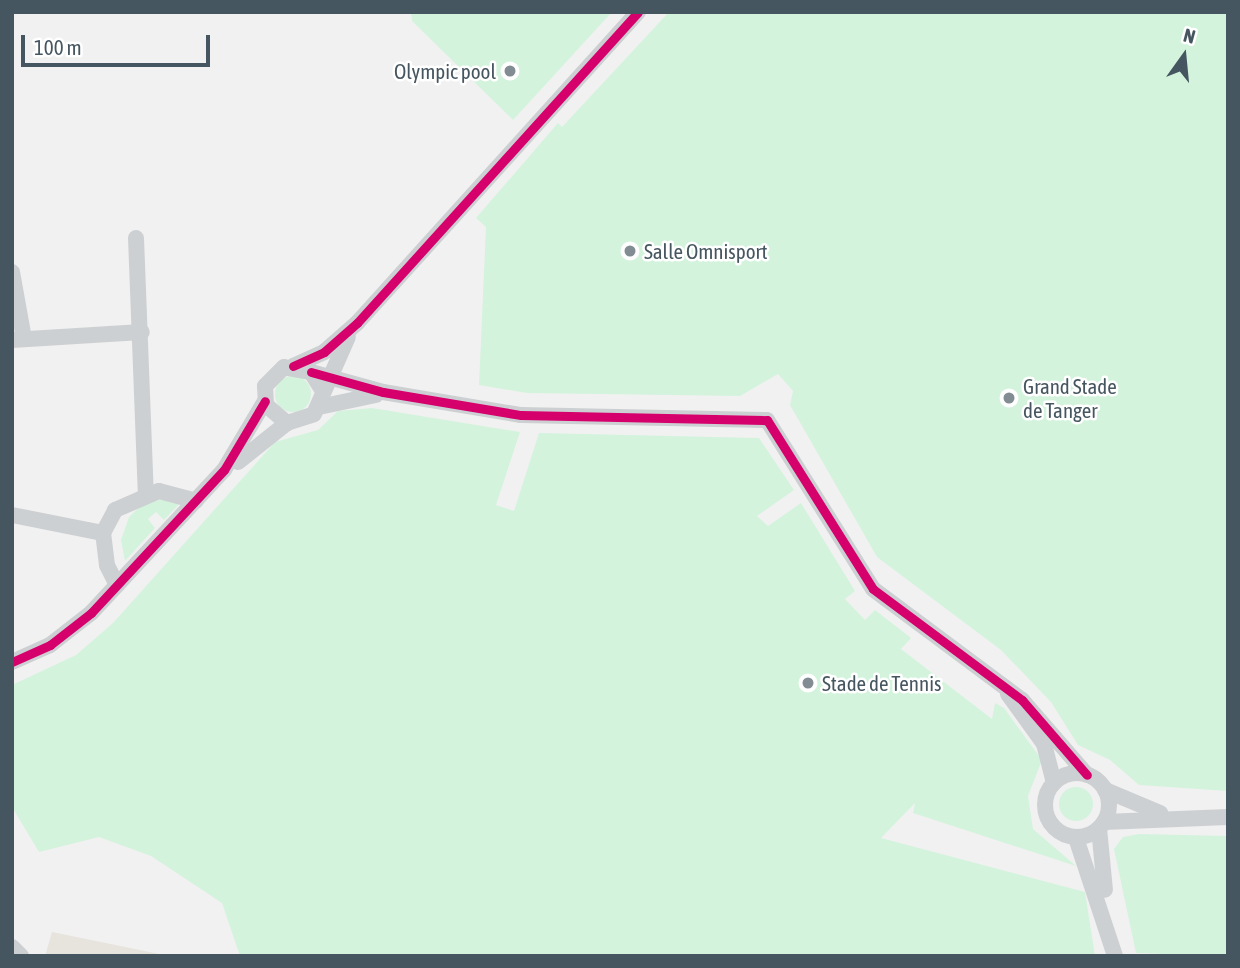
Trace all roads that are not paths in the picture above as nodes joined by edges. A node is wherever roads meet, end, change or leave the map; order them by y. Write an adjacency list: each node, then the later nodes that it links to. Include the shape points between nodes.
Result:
1 (638, 12): 4 (street)
2 (136, 238): 5 (street)
3 (12, 272): 6 (street)
4 (357, 323): 7 (street, via 324,352); 8 (street)
5 (142, 332): 6 (street); 14 (street)
6 (18, 339)
7 (293, 366): 8 (street); 10 (street, via 269,378)
8 (319, 379): 9 (street); 11 (street)
9 (403, 395): 11 (street); 22 (street, via 531,415 767,420 778,428 867,582)
10 (265, 401): 12 (street); 13 (street)
11 (319, 407): 12 (street, via 306,420)
12 (288, 423): 13 (street)
13 (224, 470): 15 (street)
14 (146, 492): 15 (street); 19 (street, via 115,510)
15 (196, 501): 20 (street)
16 (12, 505): 18 (street)
17 (12, 515): 18 (street)
18 (30, 516): 19 (street)
19 (103, 533): 20 (street)
20 (117, 585): 21 (street, via 50,645)
21 (12, 662)
22 (1006, 689): 23 (street, via 1030,707); 24 (street, via 1044,744)
23 (1087, 775): 24 (street); 25 (street)
24 (1054, 783): 29 (street, via 1045,813 1060,833)
25 (1105, 790): 26 (street); 28 (street)
26 (1173, 817): 27 (street); 28 (street)
27 (1228, 817)
28 (1102, 825): 29 (street); 30 (street)
29 (1076, 838): 30 (street)
30 (1107, 920): 33 (street)
31 (12, 947): 32 (street)
32 (21, 956)
33 (1115, 956)

